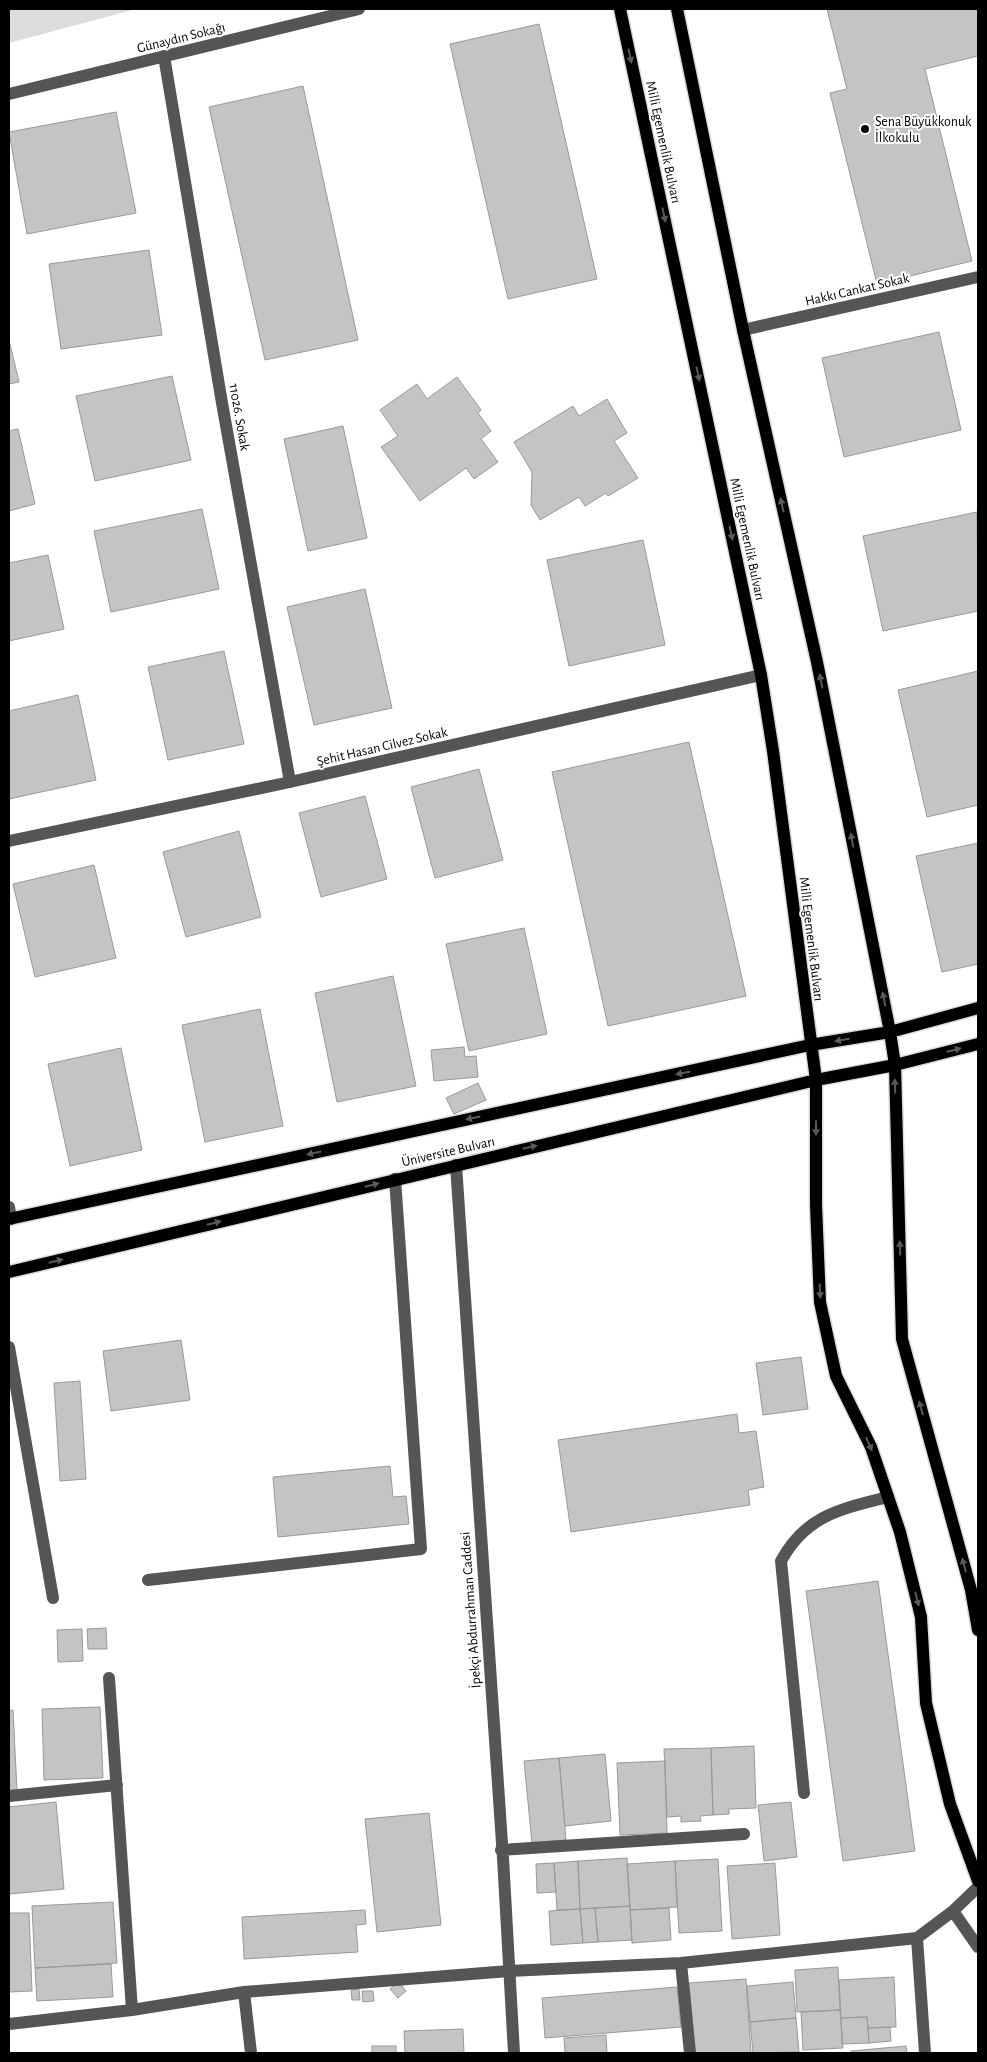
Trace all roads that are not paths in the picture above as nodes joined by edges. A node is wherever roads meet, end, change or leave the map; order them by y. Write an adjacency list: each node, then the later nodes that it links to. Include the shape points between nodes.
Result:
1 (360, 9): 4 (street, Günaydın Sokağı)
2 (620, 9): 8 (main road, Milli Egemenlik Bulvarı, one-way to 8)
3 (677, 9): 7 (main road)
4 (164, 56): 5 (street, Günaydın Sokağı); 9 (street, 11026. Sokak)
5 (9, 94)
6 (978, 277): 7 (street, Hakkı Cankat Sokak)
7 (743, 330): 12 (main road, one-way to 7, via 817,662)
8 (761, 675): 9 (street, Şehit Hasan Cilvez Sokak); 14 (main road, Milli Egemenlik Bulvarı)
9 (290, 782): 10 (street, Şehit Hasan Cilvez Sokak)
10 (9, 841)
11 (978, 1008): 12 (main road, Üniversite Bulvarı)
12 (890, 1032): 14 (main road, Üniversite Bulvarı, one-way to 14); 15 (main road)
13 (978, 1044): 15 (main road, Üniversite Bulvarı, one-way to 13)
14 (810, 1045): 16 (main road, Milli Egemenlik Bulvarı); 19 (main road, Üniversite Bulvarı, one-way to 19)
15 (895, 1065): 16 (main road, Üniversite Bulvarı); 25 (main road, one-way to 15, via 971,1590 902,1339)
16 (816, 1080): 17 (main road, Üniversite Bulvarı, one-way to 16); 22 (main road, Milli Egemenlik Bulvarı, one-way to 22, via 820,1302 836,1376 871,1447)
17 (456, 1165): 18 (main road, Üniversite Bulvarı); 31 (street, İpekçi Abdurrahman Caddesi)
18 (395, 1179): 20 (main road, Üniversite Bulvarı, one-way to 18); 23 (street, via 421,1548)
19 (10, 1215)
20 (9, 1272)
21 (9, 1347): 24 (street)
22 (888, 1498): 28 (street, via 828,1514 798,1535 781,1561); 32 (main road, Milli Egemenlik Bulvarı, one-way to 32, via 922,1617 926,1702 950,1804)
23 (148, 1580)
24 (53, 1598)
25 (978, 1630)
26 (110, 1678): 27 (street)
27 (116, 1784): 29 (street); 40 (street)
28 (804, 1793)
29 (9, 1796)
30 (744, 1834): 31 (street)
31 (501, 1850): 38 (street, İpekçi Abdurrahman Caddesi)
32 (978, 1881)
33 (978, 1887): 34 (street)
34 (953, 1911): 35 (street); 36 (street)
35 (917, 1938): 37 (street); 45 (street)
36 (978, 1947)
37 (681, 1963): 38 (street); 44 (street)
38 (509, 1972): 39 (street); 43 (street, İpekçi Abdurrahman Caddesi)
39 (244, 1992): 40 (street); 42 (street)
40 (132, 2010): 41 (street)
41 (9, 2024)
42 (251, 2053)
43 (514, 2053)
44 (690, 2053)
45 (925, 2053)

